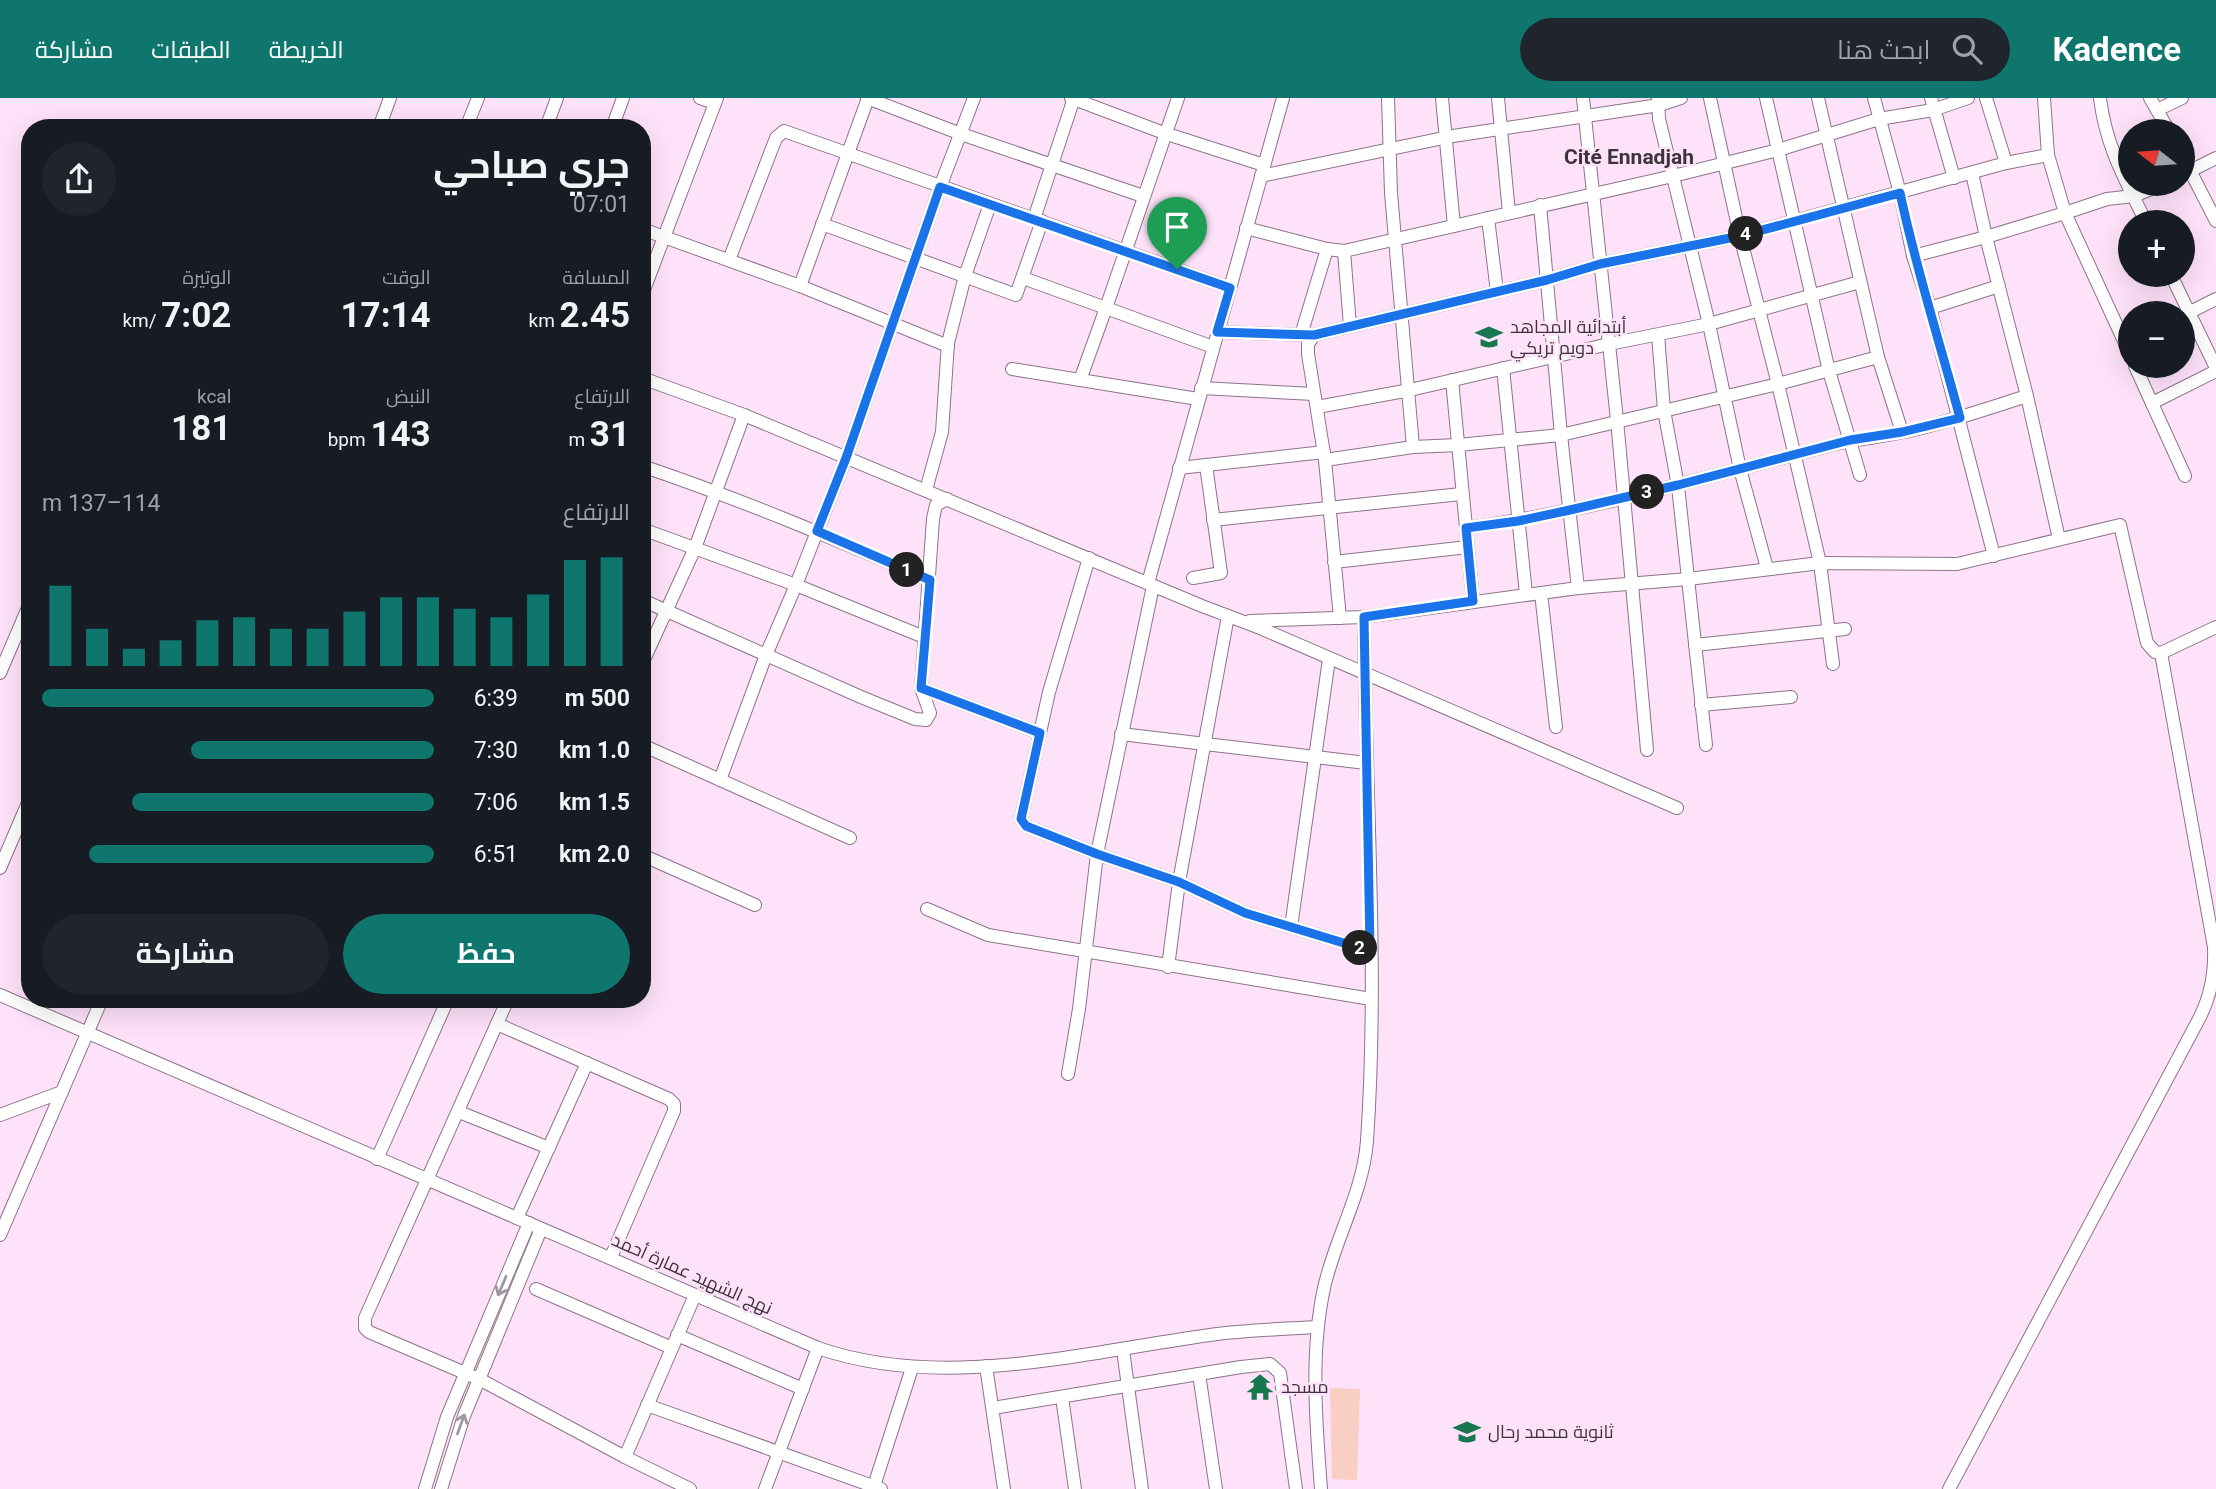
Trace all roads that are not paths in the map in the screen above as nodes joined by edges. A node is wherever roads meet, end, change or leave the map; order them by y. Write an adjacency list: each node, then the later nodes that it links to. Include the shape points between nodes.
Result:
1 (390, 98): 30 (street)
2 (478, 98): 31 (street)
3 (557, 98): 32 (street)
4 (623, 98): 33 (street)
5 (700, 98): 25 (street)
6 (867, 98): 37 (street); 42 (street)
7 (974, 98): 37 (street)
8 (1073, 98): 36 (street); 47 (street)
9 (1178, 98): 36 (street)
10 (1283, 98): 49 (street)
11 (1388, 98): 41 (street)
12 (1442, 98): 39 (street)
13 (1499, 98): 35 (street)
14 (1583, 98): 29 (street)
15 (1681, 98): 26 (street)
16 (1710, 98): 45 (street)
17 (1766, 98): 40 (street)
18 (1818, 98): 38 (street)
19 (1874, 98): 34 (street)
20 (1969, 98): 27 (street)
21 (1986, 98): 46 (street)
22 (2044, 98): 43 (street)
23 (2100, 98): 58 (street, via 2105,133)
24 (2182, 98): 28 (street)
25 (716, 101): 74 (street)
26 (1658, 102): 29 (street); 51 (street)
27 (1932, 104): 34 (street); 52 (street)
28 (2154, 104)
29 (1585, 116): 35 (street); 55 (street)
30 (382, 119)
31 (470, 119)
32 (549, 119)
33 (615, 119)
34 (1880, 119): 38 (street); 56 (street)
35 (1501, 128): 39 (street); 63 (street)
36 (1164, 133): 49 (street); 57 (street)
37 (961, 134): 47 (street); 54 (street)
38 (1827, 135): 40 (street); 61 (street)
39 (1445, 138): 41 (street); 70 (street)
40 (1778, 150): 45 (street); 68 (street)
41 (1389, 151): 49 (street); 76 (street)
42 (849, 153): 54 (street); 69 (street); 83 (street, via 789,131 780,132)
43 (2049, 155): 46 (street); 64 (street)
44 (2216, 158): 48 (street)
45 (1723, 163): 51 (street); 73 (street)
46 (2006, 163): 50 (street)
47 (1052, 164): 57 (street); 66 (street)
48 (2195, 169)
49 (1262, 171): 71 (street)
50 (1972, 173): 52 (street); 75 (street)
51 (1673, 176): 55 (street); 77 (street)
52 (1955, 178): 56 (street)
53 (2195, 186): 67 (street)
54 (940, 187): 59 (street); 82 (street)
55 (1592, 193): 60 (street); 84 (street)
56 (1900, 193): 61 (street); 81 (street)
57 (1143, 196): 79 (street)
58 (2134, 197): 62 (street); 64 (street, via 2107,199)
59 (990, 204): 66 (street); 86 (street)
60 (1540, 205): 63 (street); 88 (street)
61 (1844, 208): 68 (street); 89 (street)
62 (2140, 210)
63 (1509, 213): 65 (street)
64 (2065, 213): 75 (street); 103 (street)
65 (1488, 218): 70 (street); 93 (street)
66 (1038, 220): 79 (street); 87 (street)
67 (2216, 221)
68 (1794, 222): 73 (street); 94 (street)
69 (822, 224): 82 (street); 90 (street)
70 (1454, 226): 76 (street)
71 (1246, 228): 78 (street); 92 (street)
72 (651, 232): 74 (street)
73 (1740, 236): 77 (street); 99 (street)
74 (666, 237): 83 (street); 85 (street)
75 (1986, 237): 81 (street); 91 (street)
76 (1395, 239): 80 (street); 100 (street)
77 (1690, 246): 84 (street); 102 (street)
78 (1327, 249): 80 (street); 107 (street)
79 (1124, 251): 92 (street); 97 (street)
80 (1343, 251): 104 (street)
81 (1913, 256): 96 (street)
82 (915, 258): 86 (street); 101 (street)
83 (729, 260): 90 (street)
84 (1600, 264): 88 (street); 109 (street)
85 (651, 273)
86 (965, 276): 87 (street, via 1016,295); 110 (street)
87 (1023, 278): 97 (street)
88 (1547, 280): 93 (street); 112 (street)
89 (1860, 282): 94 (street); 113 (street)
90 (800, 286): 101 (street)
91 (1998, 286): 96 (street); 126 (street)
92 (1230, 288): 106 (street)
93 (1497, 292): 100 (street)
94 (1811, 296): 99 (street); 117 (street)
95 (2216, 299): 98 (street)
96 (1930, 307): 131 (street)
97 (1106, 308): 111 (street); 119 (street)
98 (2195, 310)
99 (1759, 312): 102 (street); 122 (street)
100 (1402, 313): 104 (street); 123 (street)
101 (892, 324): 110 (street); 141 (street)
102 (1709, 324): 108 (street); 125 (street)
103 (2118, 325)
104 (1350, 326): 107 (street)
105 (2195, 331): 116 (street)
106 (1217, 332): 107 (street); 111 (street)
107 (1307, 335): 127 (street)
108 (1658, 335): 109 (street); 129 (street)
109 (1609, 344): 112 (street); 132 (street)
110 (948, 346): 149 (street, via 942,432)
111 (1213, 346): 124 (street)
112 (1555, 357): 114 (street); 134 (street)
113 (1878, 357): 117 (street); 133 (street)
114 (1503, 368): 120 (street); 135 (street)
115 (1012, 369): 119 (street)
116 (2216, 370): 128 (street)
117 (1829, 371): 122 (street); 136 (street)
118 (2141, 378): 128 (street)
119 (1080, 380): 124 (street)
120 (1452, 380): 123 (street); 137 (street)
121 (651, 381): 130 (street)
122 (1778, 384): 125 (street); 139 (street)
123 (1410, 390): 127 (street); 138 (street)
124 (1199, 394): 127 (street); 143 (street)
125 (1724, 395): 129 (street); 145 (street)
126 (2027, 396): 131 (street); 161 (street)
127 (1315, 401): 140 (street)
128 (2152, 403): 147 (street)
129 (1664, 410): 132 (street); 148 (street)
130 (744, 415): 141 (street); 150 (street)
131 (1960, 418): 133 (street); 164 (street)
132 (1617, 420): 134 (street); 152 (street)
133 (1902, 432): 136 (street)
134 (1561, 435): 135 (street); 155 (street)
135 (1511, 440): 137 (street); 157 (street)
136 (1850, 440): 139 (street); 146 (street)
137 (1458, 445): 138 (street); 151 (street)
138 (1413, 447): 140 (street)
139 (1793, 454): 145 (street); 167 (street)
140 (1324, 456): 142 (street); 154 (street)
141 (846, 458): 149 (street); 159 (street)
142 (1206, 465): 143 (street); 156 (street)
143 (1179, 468): 172 (street)
144 (651, 469): 150 (street)
145 (1740, 469): 148 (street); 168 (street)
146 (1860, 475)
147 (2185, 476)
148 (1678, 485): 152 (street); 170 (street)
149 (926, 490): 153 (street)
150 (716, 491): 159 (street); 163 (street)
151 (1461, 494): 154 (street); 158 (street)
152 (1623, 498): 155 (street); 174 (street)
153 (947, 499): 165 (street); 171 (street, via 936,505 933,519)
154 (1329, 508): 156 (street); 166 (street)
155 (1570, 510): 157 (street); 175 (street)
156 (1213, 520): 169 (street, via 1221,573)
157 (1518, 521): 158 (street); 177 (street)
158 (1466, 528): 162 (street)
159 (817, 531): 171 (street); 173 (street)
160 (651, 532): 163 (street)
161 (2059, 539): 164 (street); 192 (street, via 2120,525 2147,643)
162 (1468, 547): 166 (street); 178 (street)
163 (695, 548): 173 (street); 180 (street)
164 (1994, 556): 167 (street, via 1957,564)
165 (1089, 558): 172 (street); 202 (street)
166 (1334, 562): 183 (street)
167 (1820, 563): 168 (street); 188 (street)
168 (1767, 568): 170 (street)
169 (1193, 578)
170 (1688, 579): 174 (street); 191 (street)
171 (930, 580): 189 (street)
172 (1151, 584): 181 (street); 203 (street)
173 (796, 585): 189 (street); 193 (street)
174 (1631, 585): 175 (street); 207 (street)
175 (1578, 588): 176 (street)
176 (1541, 593): 177 (street); 201 (street)
177 (1526, 594): 178 (street)
178 (1473, 601): 182 (street)
179 (651, 604): 180 (street)
180 (666, 611): 190 (street); 193 (street)
181 (1227, 615): 184 (street); 204 (street)
182 (1364, 617): 183 (street); 197 (street)
183 (1340, 618): 184 (street)
184 (1242, 621): 194 (street)
185 (21, 624): 196 (street)
186 (2216, 627): 192 (street)
187 (1845, 629): 188 (street)
188 (1828, 630): 191 (street); 195 (street)
189 (924, 637): 198 (street)
190 (651, 644)
191 (1695, 645): 200 (street)
192 (2161, 653): 232 (street, via 2214,947)
193 (766, 655): 198 (street, via 924,721 930,713); 210 (street)
194 (1329, 659): 197 (street); 208 (street)
195 (1833, 664)
196 (0, 673)
197 (1364, 673): 209 (street); 211 (street)
198 (921, 688): 202 (street)
199 (1791, 697): 200 (street)
200 (1701, 705): 205 (street)
201 (1556, 727)
202 (1040, 733): 215 (street, via 1021,819 1032,829)
203 (1121, 734): 204 (street); 215 (street)
204 (1204, 743): 208 (street); 218 (street)
205 (1706, 745)
206 (651, 750): 210 (street)
207 (1647, 750)
208 (1314, 758): 209 (street); 221 (street)
209 (1366, 763): 222 (street)
210 (720, 780): 213 (street)
211 (1677, 807)
212 (21, 815): 214 (street)
213 (850, 838)
214 (5, 845): 217 (street)
215 (1097, 854): 218 (street); 223 (street)
216 (651, 859): 219 (street)
217 (0, 868)
218 (1179, 882): 221 (street, via 1245,913); 224 (street)
219 (755, 905)
220 (927, 909): 223 (street, via 988,935)
221 (1291, 927): 222 (street)
222 (1370, 951): 226 (street)
223 (1086, 953): 224 (street); 236 (street)
224 (1168, 967): 226 (street)
225 (0, 995): 227 (street, نهج الشهيد عمارة أحمد)
226 (1371, 999): 249 (street, via 1367,1144 1324,1287)
227 (21, 1004)
228 (29, 1008): 234 (street, نهج الشهيد عمارة أحمد)
229 (98, 1008): 234 (street)
230 (444, 1008): 241 (street)
231 (504, 1008): 233 (street)
232 (2209, 1012): 277 (street)
233 (497, 1024): 235 (street); 238 (street)
234 (88, 1034): 237 (street); 241 (street, نهج الشهيد عمارة أحمد)
235 (587, 1063): 240 (street); 246 (street, via 669,1099 675,1108)
236 (1068, 1073)
237 (62, 1092): 239 (street); 245 (street)
238 (459, 1112): 240 (street); 242 (street)
239 (0, 1115)
240 (549, 1148): 243 (street)
241 (377, 1159): 242 (street, نهج الشهيد عمارة أحمد)
242 (427, 1179): 243 (street, نهج الشهيد عمارة أحمد); 256 (street, via 364,1325 369,1332)
243 (523, 1220): 244 (street, نهج الشهيد عمارة أحمد); 256 (street, one-way to 256)
244 (541, 1229): 246 (street, نهج الشهيد عمارة أحمد); 258 (street)
245 (0, 1235)
246 (611, 1257): 248 (street, نهج الشهيد عمارة أحمد)
247 (536, 1289): 251 (street)
248 (695, 1295): 250 (street); 252 (street, نهج الشهيد عمارة أحمد)
249 (1318, 1327): 253 (street, نهج الشهيد عمارة أحمد, via 1218,1334); 276 (street)
250 (677, 1335): 251 (street); 260 (street)
251 (672, 1348): 262 (street)
252 (818, 1348): 255 (street, نهج الشهيد عمارة أحمد, via 866,1363); 260 (street)
253 (1123, 1350): 254 (street, نهج الشهيد عمارة أحمد); 259 (street)
254 (986, 1366): 255 (street, نهج الشهيد عمارة أحمد); 263 (street)
255 (912, 1368): 266 (street)
256 (466, 1373): 258 (street); 267 (street)
257 (1199, 1374): 259 (street); 274 (street); 275 (street, via 1265,1363 1278,1369)
258 (479, 1379): 265 (street); 268 (street, one-way to 258)
259 (1128, 1386): 261 (street); 273 (street)
260 (803, 1389): 264 (street)
261 (1062, 1397): 263 (street); 272 (street)
262 (648, 1405): 264 (street); 265 (street)
263 (993, 1408): 271 (street)
264 (779, 1452): 266 (street); 270 (street)
265 (625, 1457): 269 (street)
266 (876, 1488)
267 (425, 1489)
268 (441, 1489)
269 (690, 1489)
270 (765, 1489)
271 (1004, 1489)
272 (1075, 1489)
273 (1142, 1489)
274 (1216, 1489)
275 (1296, 1489)
276 (1321, 1489)
277 (1949, 1489)

